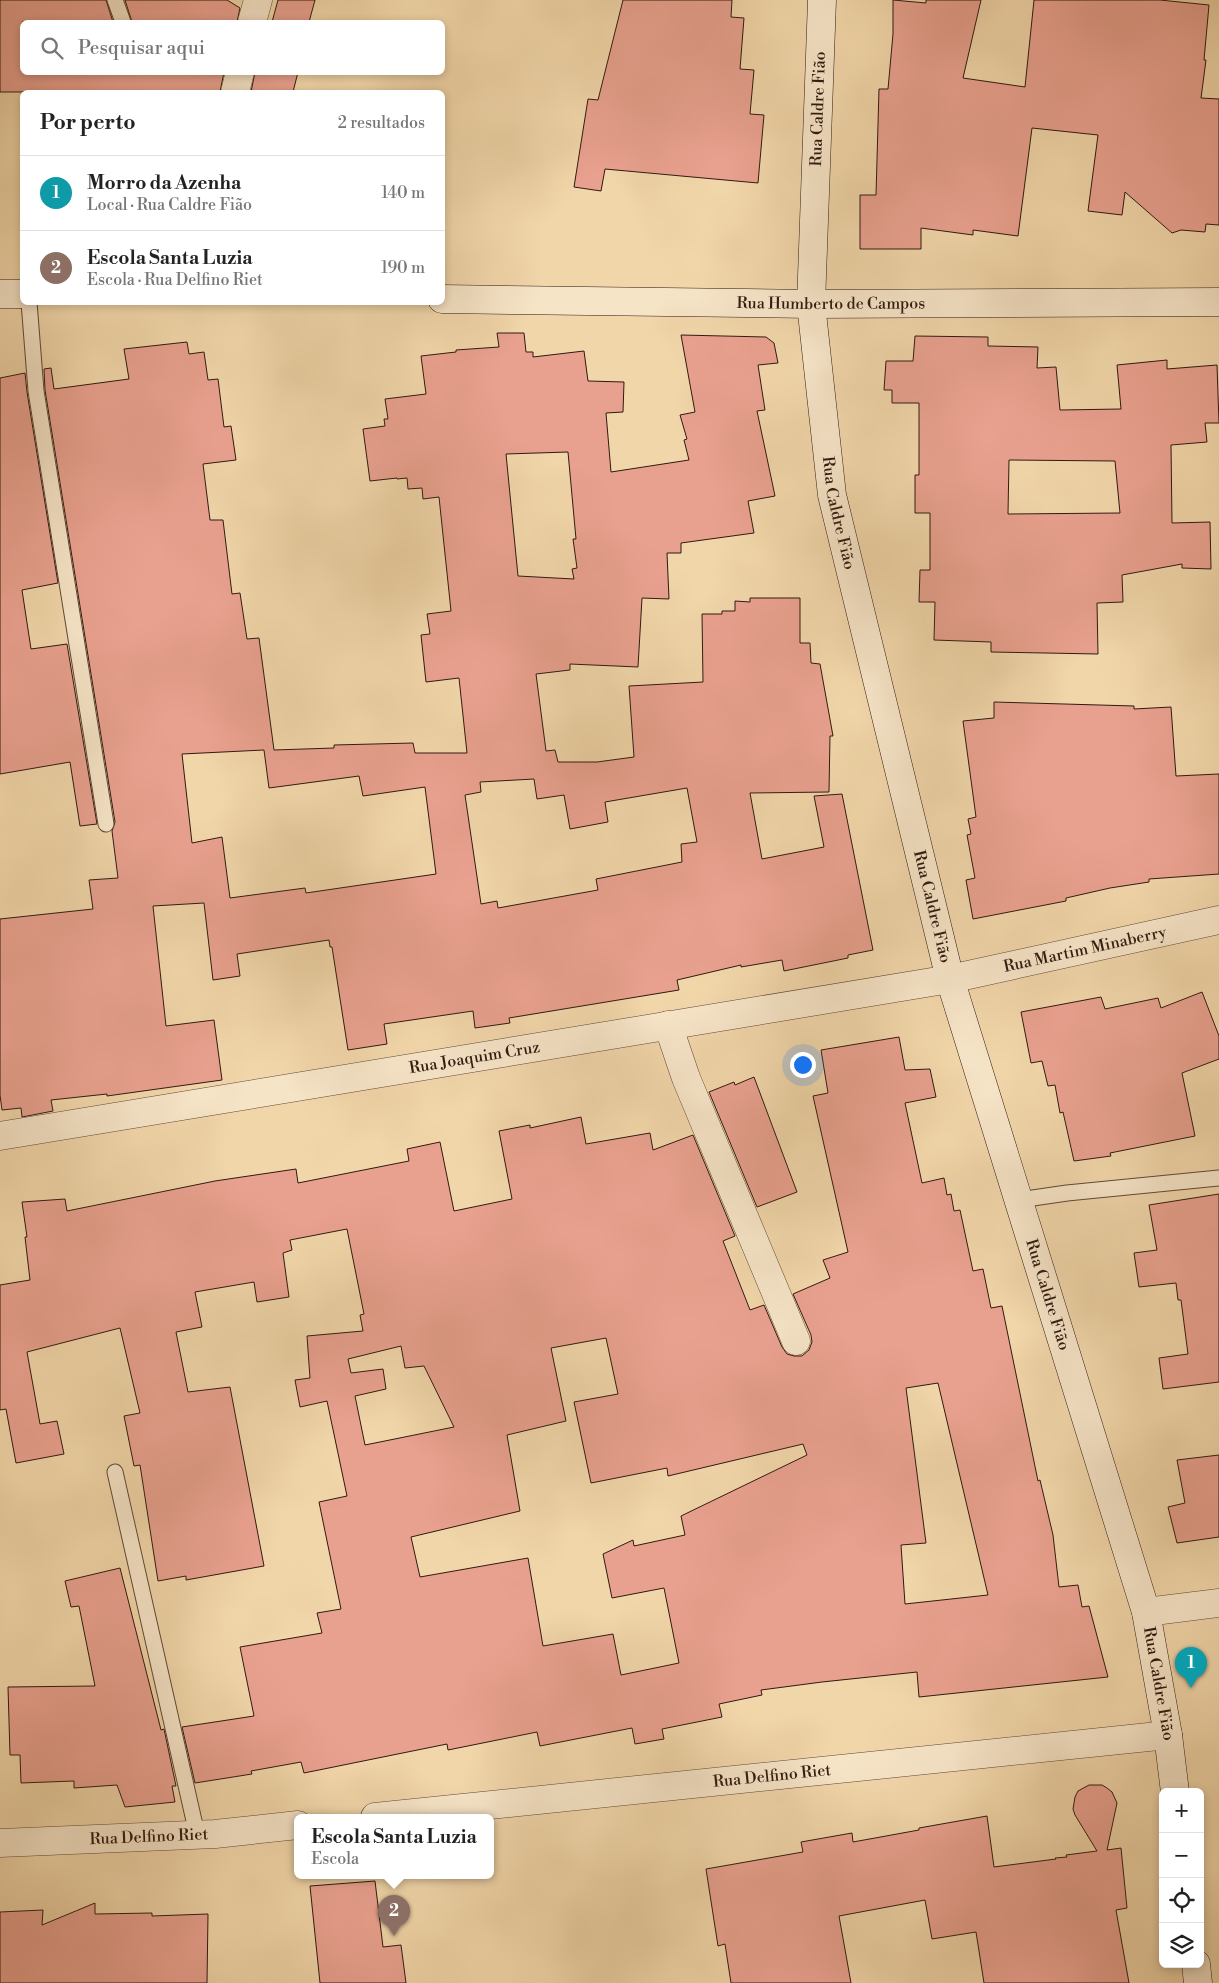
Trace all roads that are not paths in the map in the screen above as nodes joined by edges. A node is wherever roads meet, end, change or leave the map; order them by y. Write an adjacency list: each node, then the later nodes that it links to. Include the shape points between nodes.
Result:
1 (114, 0): 4 (lane)
2 (258, 0): 5 (street)
3 (822, 0): 12 (street, Rua Caldre Fião)
4 (122, 20)
5 (253, 20)
6 (239, 75): 7 (street)
7 (236, 90)
8 (0, 294): 9 (street)
9 (20, 294)
10 (445, 299): 12 (street, Rua Humberto de Campos)
11 (1219, 302): 12 (street, Rua Humberto de Campos)
12 (811, 304): 16 (street, Rua Caldre Fião, via 832,495)
13 (29, 305): 14 (lane, via 36,391)
14 (106, 824)
15 (1219, 920): 16 (street, Rua Martim Minaberry)
16 (950, 978): 17 (street, Rua Joaquim Cruz); 20 (street, Rua Caldre Fião)
17 (668, 1025): 18 (street, Rua Joaquim Cruz); 21 (street, via 686,1078)
18 (0, 1136)
19 (1219, 1178): 20 (lane)
20 (1019, 1200): 24 (street, Rua Caldre Fião)
21 (796, 1341)
22 (115, 1472): 29 (lane)
23 (1219, 1603): 24 (street)
24 (1146, 1612): 25 (street, Rua Caldre Fião)
25 (1168, 1735): 26 (street, Rua Caldre Fião); 27 (street, Rua Delfino Riet)
26 (1175, 1788)
27 (404, 1814)
28 (294, 1825): 29 (street, Rua Delfino Riet)
29 (197, 1834): 30 (street, Rua Delfino Riet)
30 (0, 1843)
31 (1196, 1968): 32 (street)
32 (1198, 1983)

